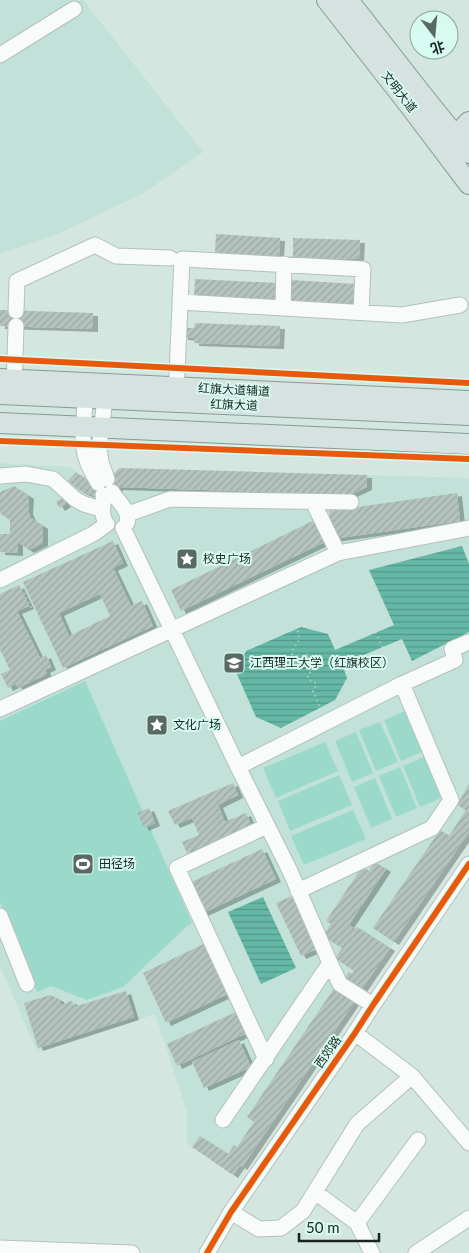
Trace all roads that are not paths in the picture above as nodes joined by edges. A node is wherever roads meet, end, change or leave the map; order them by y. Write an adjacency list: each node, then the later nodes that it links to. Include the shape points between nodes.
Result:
1 (327, 0): 5 (main road, 文明大道, via 410,106)
2 (348, 0): 5 (main road, 文明大道)
3 (74, 9): 4 (street)
4 (0, 55)
5 (460, 144): 6 (main road, 文明大道)
6 (469, 184)
7 (170, 258): 12 (street, via 116,256 95,245 17,281)
8 (284, 264): 9 (street, via 182,259); 11 (street); 13 (street, via 363,269)
9 (180, 302): 11 (street); 16 (street)
10 (460, 305): 13 (street, via 402,315)
11 (283, 308): 13 (street)
12 (16, 311)
13 (361, 312)
14 (16, 326): 15 (street)
15 (5, 391): 16 (main road, 红旗大道辅道); 18 (main road, 红旗大道)
16 (177, 395): 17 (main road, 红旗大道辅道); 18 (main road, 红旗大道); 19 (main road, 红旗大道)
17 (469, 401)
18 (94, 412): 20 (main road); 21 (main road, 红旗大道); 22 (main road); 24 (street, via 86,458)
19 (469, 415)
20 (0, 423)
21 (469, 428)
22 (469, 444)
23 (0, 476): 24 (street, via 26,474 53,479 84,504)
24 (104, 492): 27 (street); 28 (street, via 102,514)
25 (313, 502): 26 (street); 27 (street, via 170,499); 30 (street)
26 (351, 502)
27 (126, 521): 28 (street, via 114,528); 32 (street)
28 (107, 524): 31 (street)
29 (469, 528): 30 (street)
30 (338, 554): 32 (street)
31 (0, 580)
32 (172, 631): 35 (street); 36 (street)
33 (469, 642): 34 (street, via 452,649 455,660)
34 (402, 684): 36 (street); 39 (street, via 451,800 432,828)
35 (0, 709)
36 (238, 767): 37 (street)
37 (268, 826): 39 (street); 45 (street, via 177,868)
38 (469, 864): 43 (street, 西郊路)
39 (298, 890): 41 (street)
40 (0, 916): 42 (street)
41 (330, 963): 43 (street, via 340,984); 45 (street)
42 (27, 984)
43 (373, 1005): 44 (street, 西郊路)
44 (355, 1033): 46 (street); 51 (street, 西郊路)
45 (266, 1059): 47 (street)
46 (412, 1076): 49 (street); 50 (street, via 357,1124)
47 (224, 1120)
48 (418, 1140): 53 (street)
49 (469, 1143)
50 (315, 1192): 51 (street, via 303,1211 282,1228 259,1229); 53 (street)
51 (230, 1212): 56 (street, 西郊路)
52 (469, 1218): 58 (street)
53 (357, 1223): 57 (street)
54 (0, 1248): 55 (street)
55 (132, 1253)
56 (207, 1253)
57 (372, 1253)
58 (416, 1253)

